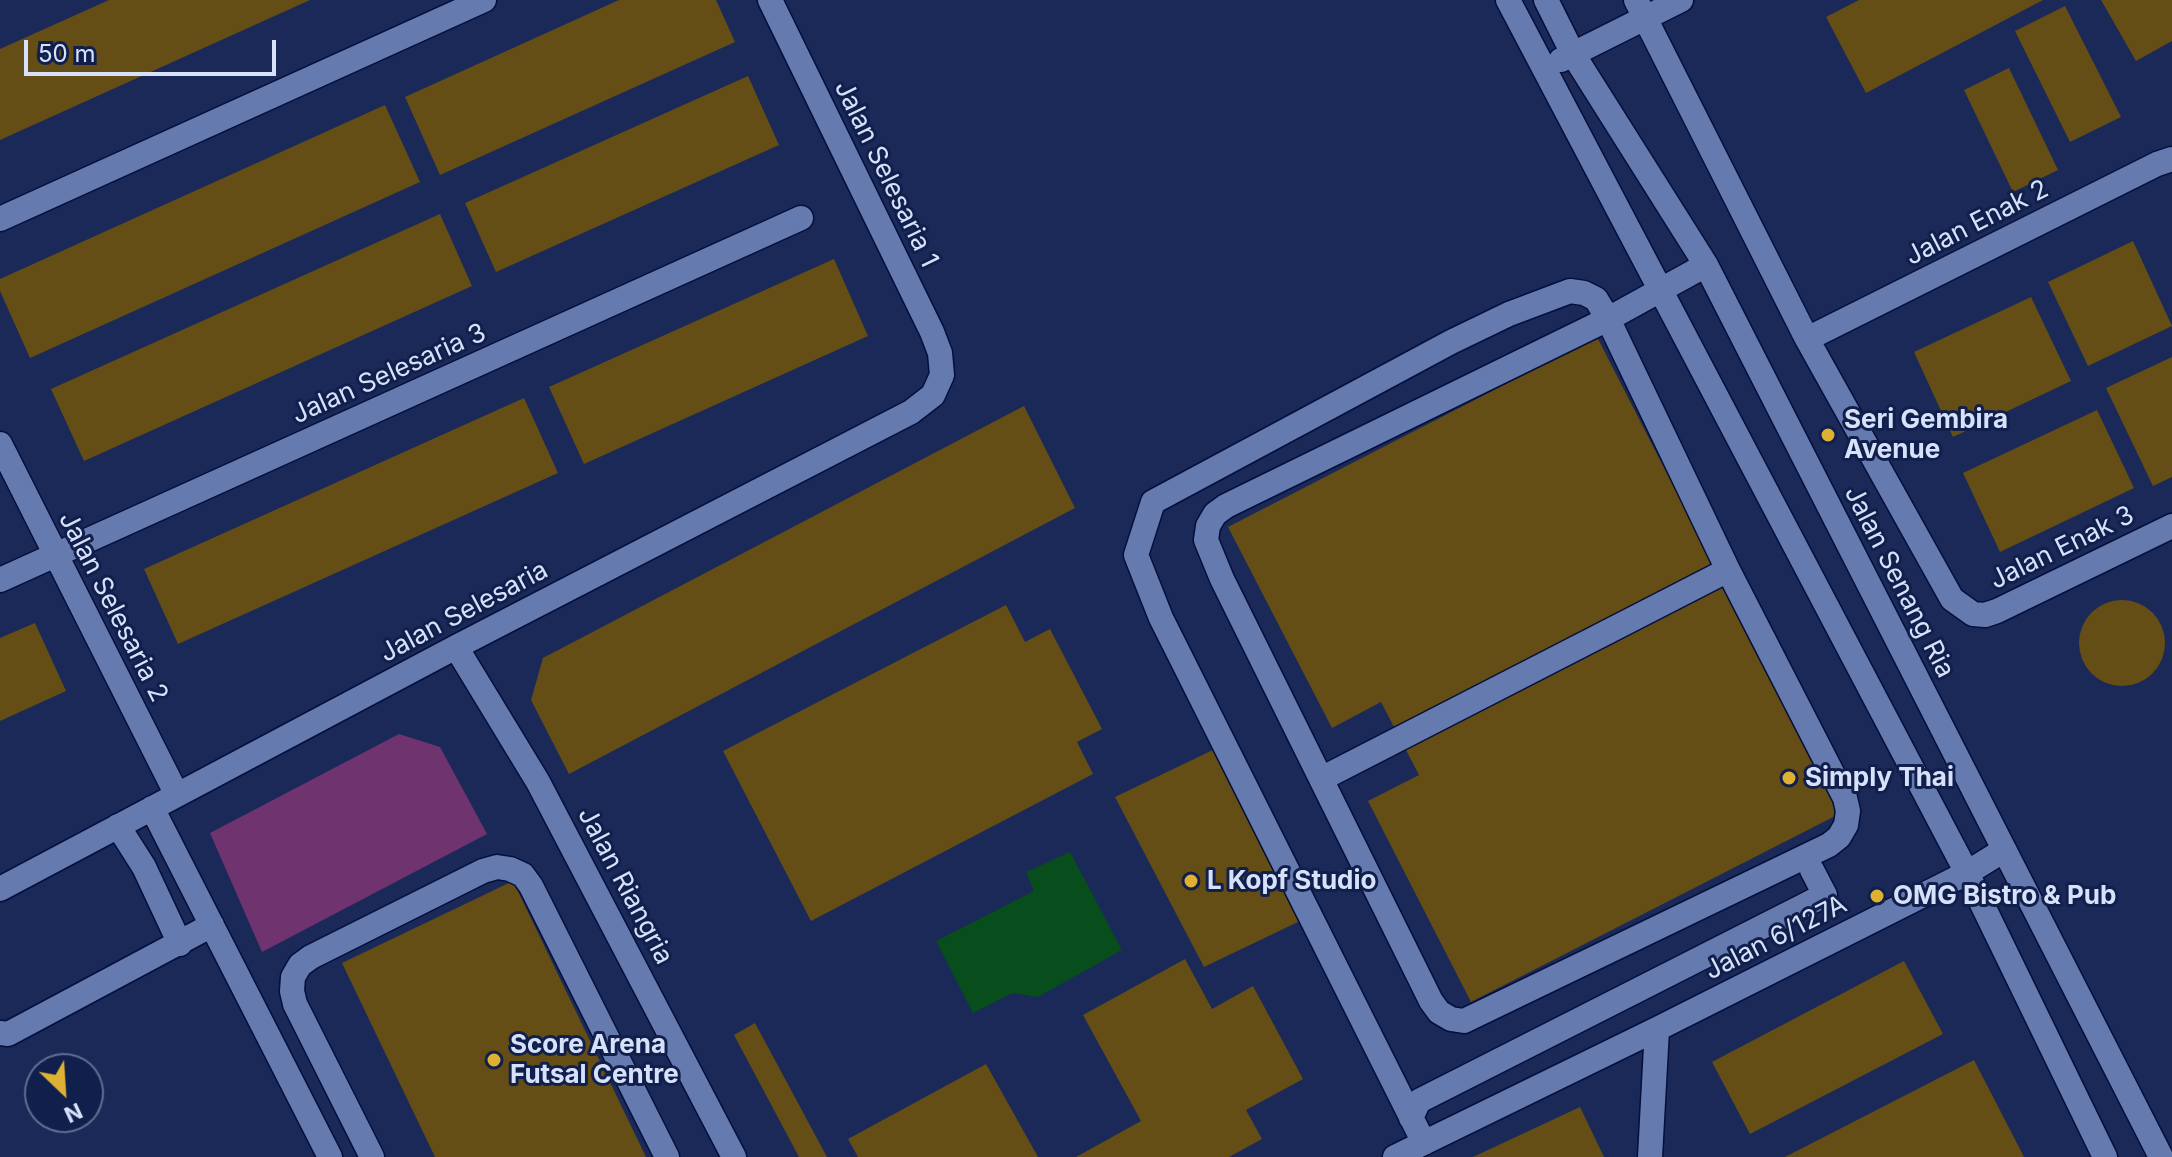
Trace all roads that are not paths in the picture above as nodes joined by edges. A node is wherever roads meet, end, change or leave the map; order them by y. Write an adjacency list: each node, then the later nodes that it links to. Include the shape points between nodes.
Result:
1 (484, 0): 11 (street)
2 (770, 0): 16 (street, Jalan Selesaria 1, via 932,332)
3 (1508, 0): 8 (street)
4 (1546, 0): 7 (street, Jalan Senang Ria)
5 (1681, 0): 6 (street)
6 (1641, 9): 7 (street); 15 (street, Jalan Enak 3)
7 (1573, 54): 8 (street); 12 (street, Jalan Senang Ria)
8 (1542, 69): 13 (street)
9 (2172, 159): 15 (street, Jalan Enak 2)
10 (801, 218): 21 (street, Jalan Selesaria 3)
11 (0, 219)
12 (1706, 265): 13 (street); 29 (street, Jalan Senang Ria)
13 (1661, 289): 14 (street); 31 (street)
14 (1608, 319): 17 (street, via 1596,299 1584,293 1557,294 1451,342); 22 (street); 25 (street, via 1215,514 1208,526 1209,553)
15 (1807, 339): 20 (street, Jalan Enak 3, via 1961,608 1985,615)
16 (942, 375): 24 (street, Jalan Selesaria, via 933,395 911,412)
17 (1357, 393): 18 (street); 37 (street, via 1153,502 1136,555 1161,618)
18 (1369, 417)
19 (0, 444): 21 (street, Jalan Selesaria 2)
20 (2172, 526)
21 (56, 556): 23 (street, Jalan Selesaria 3); 26 (street, Jalan Selesaria 2)
22 (1728, 570): 25 (street); 25 (street, via 1845,798 1846,825 1829,845 1464,1021 1439,1012 1431,1001)
23 (0, 580)
24 (456, 647): 26 (street, Jalan Selesaria); 42 (street, Jalan Riangria, via 538,782)
25 (1321, 779)
26 (177, 795): 27 (street, Jalan Selesaria)
27 (152, 808): 28 (street, Jalan Selesaria); 33 (street)
28 (118, 826): 32 (street, Jalan Selesaria); 34 (street)
29 (2004, 850): 31 (street, Jalan 6/127A); 46 (street, Jalan Senang Ria)
30 (1812, 870): 37 (street, via 1825,895 1419,1101)
31 (1967, 873): 35 (street, Jalan 6/127A); 45 (street)
32 (0, 889)
33 (212, 925): 34 (street); 39 (street)
34 (180, 944): 36 (street, via 8,1034)
35 (1657, 1029): 38 (street, Jalan 6/127A); 44 (street)
36 (0, 1033)
37 (1411, 1118): 38 (street)
38 (1424, 1143): 43 (street, Jalan 6/127A)
39 (330, 1157)
40 (372, 1157): 41 (street, via 295,1004 293,977 311,957 497,867 523,875 531,886)
41 (667, 1157)
42 (734, 1157)
43 (1395, 1157)
44 (1650, 1157)
45 (2105, 1157)
46 (2161, 1157)

